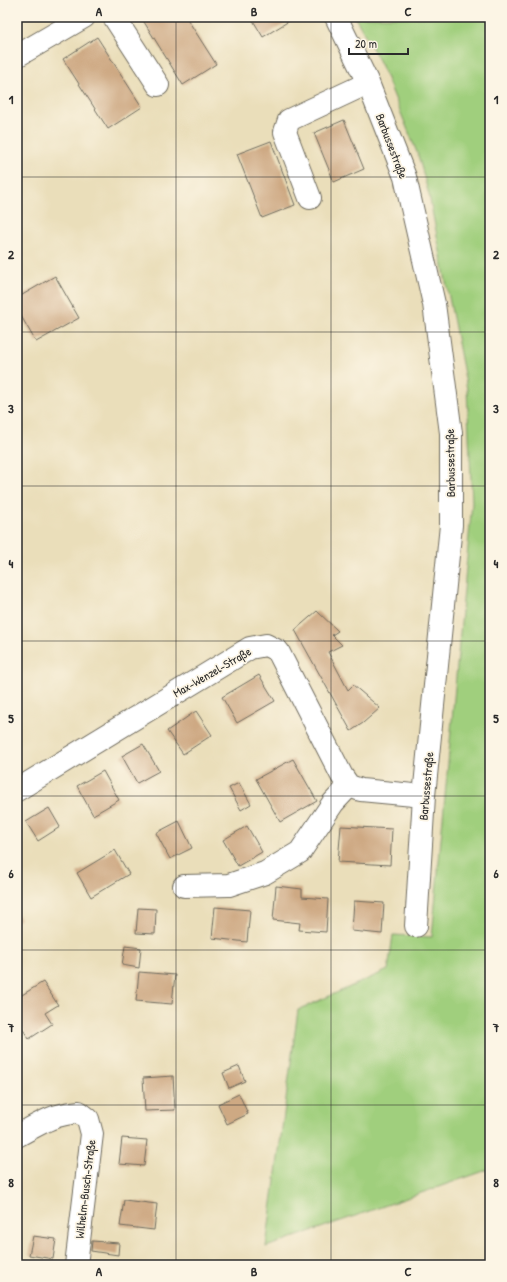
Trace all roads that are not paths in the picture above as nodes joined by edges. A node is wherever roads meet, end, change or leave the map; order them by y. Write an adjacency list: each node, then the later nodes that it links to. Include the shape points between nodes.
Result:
1 (84, 17): 4 (street)
2 (114, 17): 6 (street)
3 (336, 17): 5 (street, Barbussestraße)
4 (17, 56)
5 (368, 83): 7 (street, via 289,120 285,132); 10 (street, Barbussestraße, via 405,177 434,304 451,433 451,525)
6 (158, 86)
7 (310, 198)
8 (349, 786): 9 (street, Max-Wenzel-Straße, via 278,651 266,644 250,648); 10 (street, via 361,790); 11 (street, via 333,803 300,852 271,870 229,885)
9 (17, 790)
10 (424, 796): 12 (street, Barbussestraße)
11 (184, 886)
12 (416, 926)
13 (17, 1136): 14 (street, Wilhelm-Busch-Straße, via 65,1113 79,1112 88,1119 92,1134)
14 (76, 1265)

